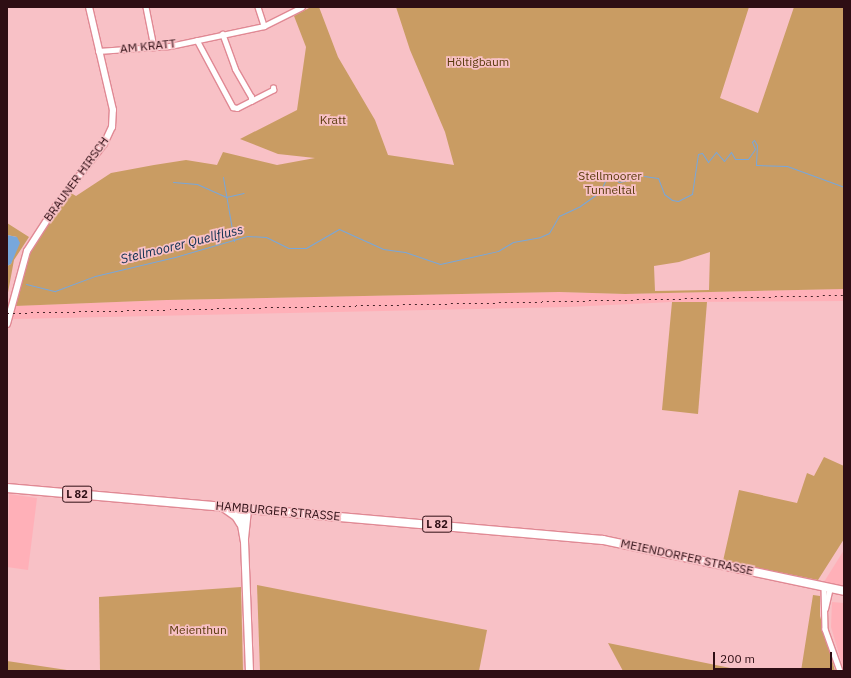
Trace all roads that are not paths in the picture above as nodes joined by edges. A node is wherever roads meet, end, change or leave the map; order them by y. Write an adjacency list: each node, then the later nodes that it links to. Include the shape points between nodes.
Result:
1 (89, 7): 9 (street, BRAUNER HIRSCH)
2 (146, 7): 8 (street)
3 (258, 7): 5 (street)
4 (302, 7): 5 (street, AM KRATT)
5 (264, 26): 6 (street, AM KRATT)
6 (222, 34): 7 (street, AM KRATT); 11 (street)
7 (197, 40): 8 (street, AM KRATT); 11 (street, via 233,107 237,108)
8 (154, 47): 9 (street, AM KRATT)
9 (98, 51): 12 (street, BRAUNER HIRSCH, via 112,110 110,132 26,251)
10 (273, 88): 11 (street)
11 (251, 101)
12 (7, 324)
13 (7, 488): 14 (main road, HAMBURGER STRASSE / L 82)
14 (222, 507): 15 (main road, HAMBURGER STRASSE / L 82); 16 (main road, via 236,516)
15 (247, 509): 16 (main road, via 240,514); 17 (main road, HAMBURGER STRASSE / L 82); 18 (main road)
16 (241, 524): 18 (main road)
17 (550, 534): 19 (main road, MEIENDORFER STRASSE / L 82, via 616,543)
18 (244, 541): 21 (main road)
19 (827, 587): 20 (main road, MEIENDORFER STRASSE); 22 (street, via 825,629)
20 (844, 591)
21 (249, 671)
22 (840, 671)

